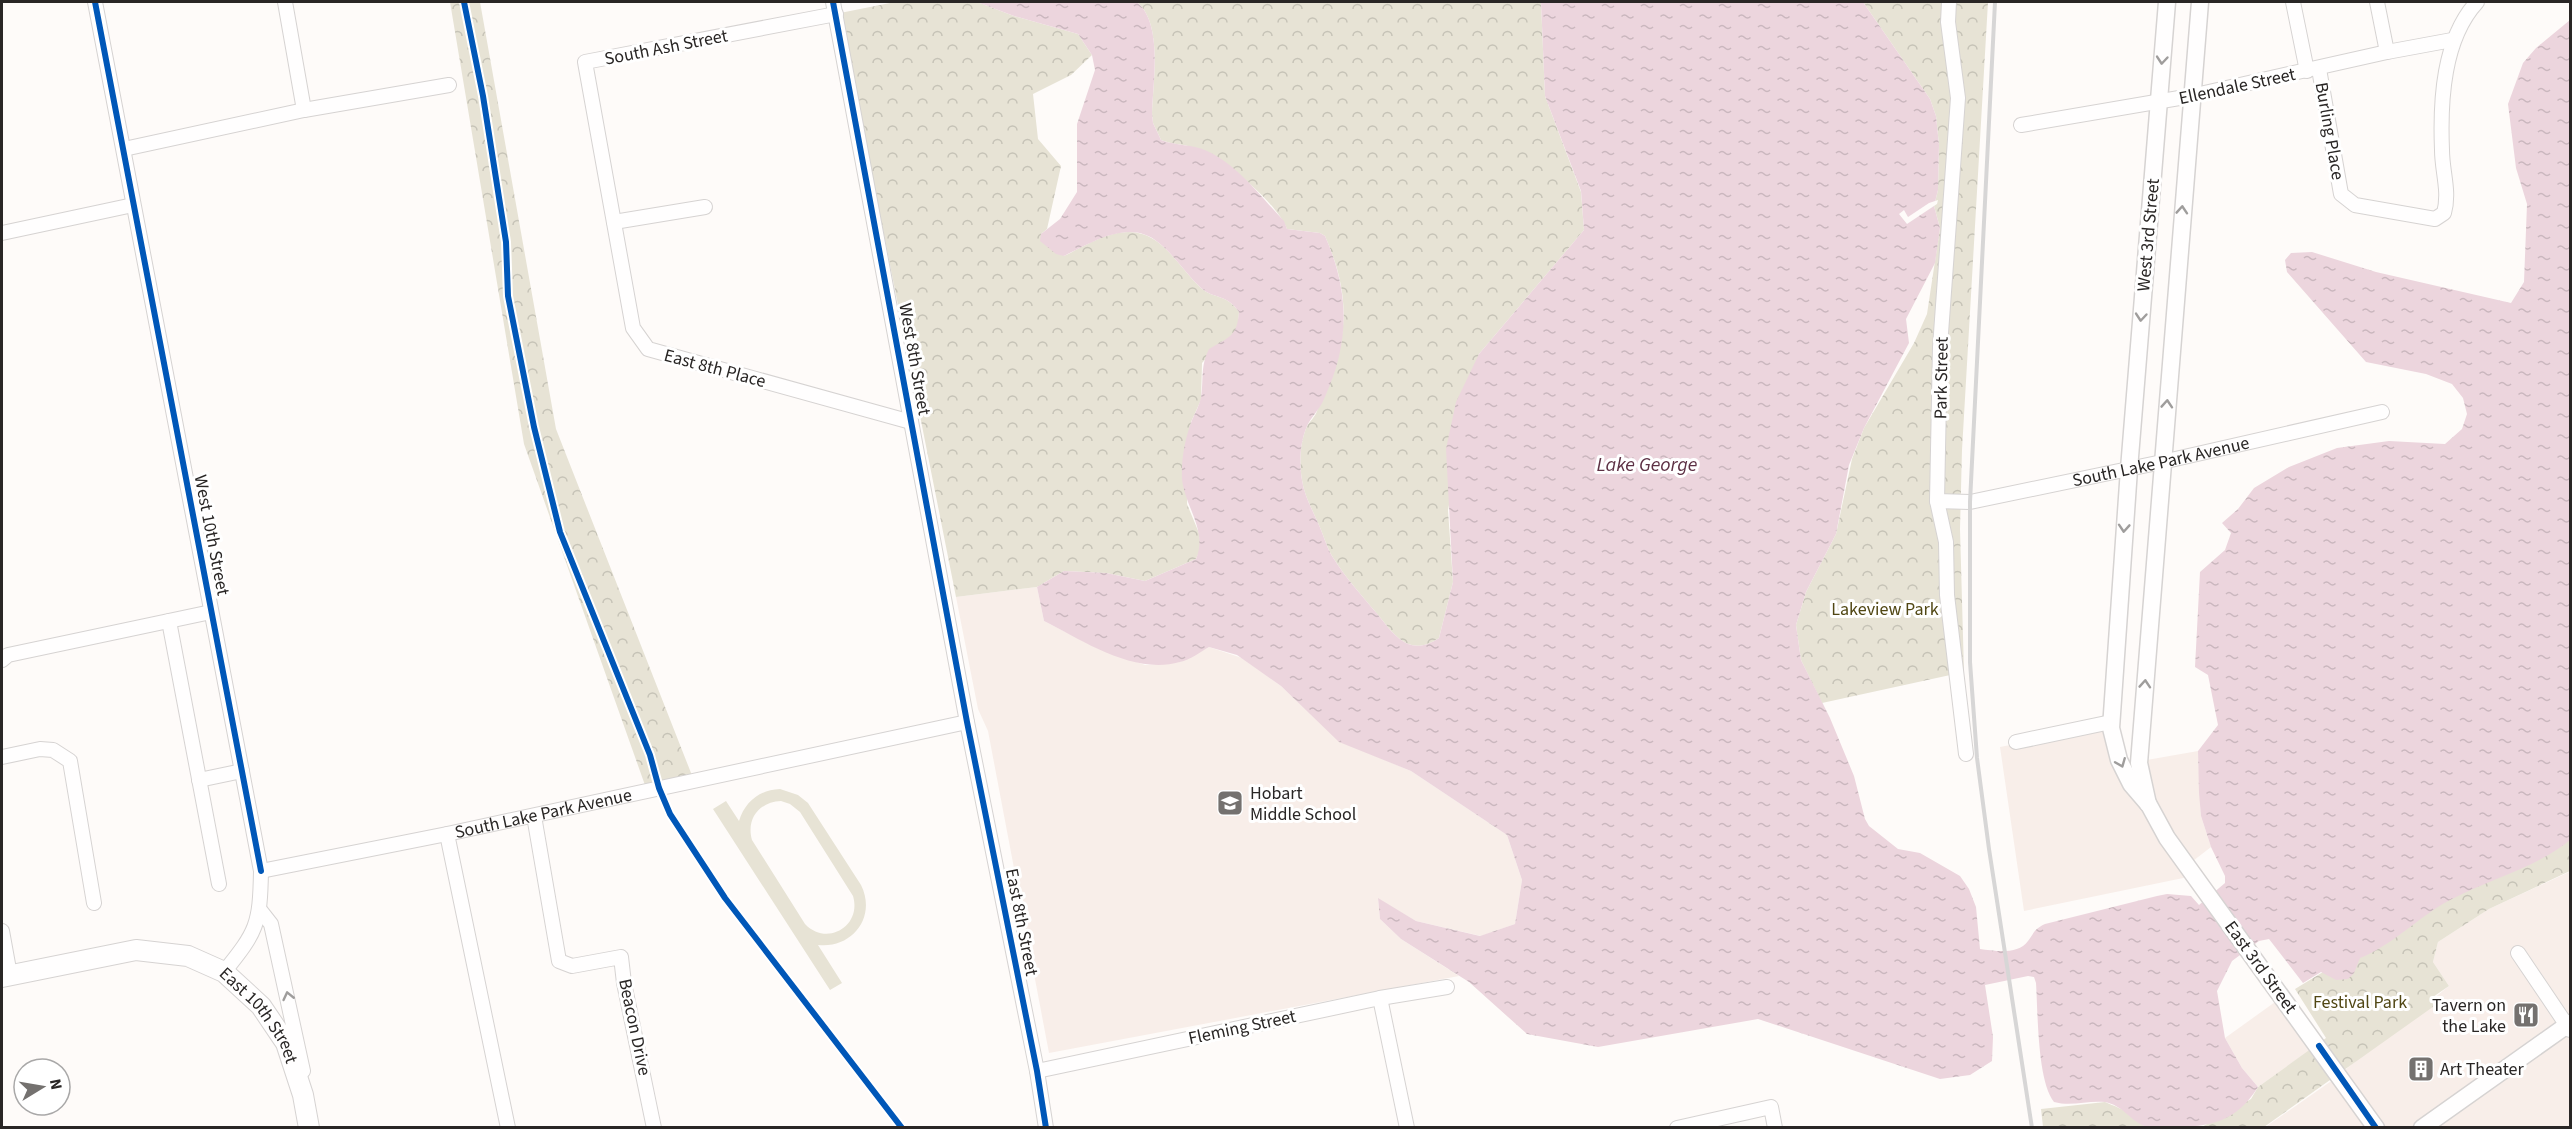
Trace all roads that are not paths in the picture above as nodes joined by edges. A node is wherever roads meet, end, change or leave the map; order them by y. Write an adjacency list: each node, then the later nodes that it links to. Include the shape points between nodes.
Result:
1 (95, 2): 18 (street)
2 (285, 2): 16 (street)
3 (1949, 2): 27 (street, Park Street, via 1958,98 1940,347)
4 (2167, 2): 15 (street, West 3rd Street, one-way to 15)
5 (2200, 2): 14 (street, West 3rd Street)
6 (2293, 2): 12 (street, Burling Place)
7 (2378, 2): 11 (street)
8 (2477, 2): 10 (street, via 2466,13)
9 (835, 8): 21 (street, South Ash Street, via 585,62); 24 (street, West 8th Street)
10 (2452, 40): 11 (street, Ellendale Street); 12 (street, Burling Place, via 2441,151 2448,198 2444,213 2434,219 2355,205 2341,194)
11 (2386, 52): 12 (street, Ellendale Street)
12 (2313, 70): 14 (street, Ellendale Street)
13 (448, 85): 16 (street)
14 (2191, 96): 15 (street, Ellendale Street); 25 (street, West 3rd Street, one-way to 14)
15 (2159, 102): 17 (street, Ellendale Street); 26 (street, West 3rd Street, one-way to 26)
16 (304, 110): 18 (street)
17 (2021, 125)
18 (124, 149): 19 (street, West 10th Street)
19 (133, 205): 22 (street); 28 (street, West 10th Street)
20 (705, 207): 21 (street)
21 (614, 222): 24 (street, East 8th Place, via 633,328 648,349)
22 (2, 233)
23 (2382, 412): 25 (street, South Lake Park Avenue)
24 (911, 422): 31 (street, West 8th Street)
25 (2162, 462): 26 (street, South Lake Park Avenue); 38 (street, East 3rd Street, one-way to 25, via 2139,763)
26 (2129, 470): 27 (street, South Lake Park Avenue, via 1970,502); 32 (street, East 3rd Street, one-way to 32)
27 (1937, 501): 34 (street, Park Street, via 1946,542 1947,596)
28 (212, 612): 29 (street); 36 (street, West 10th Street)
29 (169, 621): 30 (street, via 8,655); 37 (street)
30 (2, 660)
31 (967, 722): 39 (street, South Lake Park Avenue); 52 (street, East 8th Street)
32 (2110, 722): 33 (street); 38 (street, East 3rd Street, one-way to 38, via 2119,760)
33 (2016, 742)
34 (1966, 754)
35 (2, 757): 43 (street, via 47,749 70,761)
36 (242, 771): 37 (street); 41 (street, West 10th Street)
37 (199, 780): 42 (street)
38 (2148, 805): 61 (street, East 3rd Street, via 2167,838)
39 (534, 816): 40 (street, South Lake Park Avenue); 56 (street, Beacon Drive, via 559,961 572,966 621,957)
40 (447, 834): 41 (street, South Lake Park Avenue); 55 (street)
41 (261, 871): 44 (street, East 10th Street)
42 (219, 884)
43 (94, 903)
44 (260, 910): 47 (street, East 10th Street, via 248,942); 53 (street, East 10th Street, one-way to 44, via 303,1068 271,924)
45 (2, 931): 48 (street)
46 (2518, 953): 51 (street)
47 (224, 972): 48 (main road, via 188,956 136,950); 53 (main road, East 10th Street, via 261,1006 286,1043)
48 (6, 976)
49 (1447, 987): 50 (street, Fleming Street)
50 (1380, 998): 52 (street, Fleming Street); 58 (street)
51 (2569, 1026): 62 (street)
52 (1037, 1071): 57 (street, East 8th Street)
53 (303, 1095): 54 (main road, East 10th Street)
54 (309, 1128)
55 (508, 1128)
56 (654, 1128)
57 (1046, 1128)
58 (1407, 1128)
59 (1677, 1128): 60 (street, via 1771,1107)
60 (1775, 1128)
61 (2376, 1128)
62 (2422, 1128)

